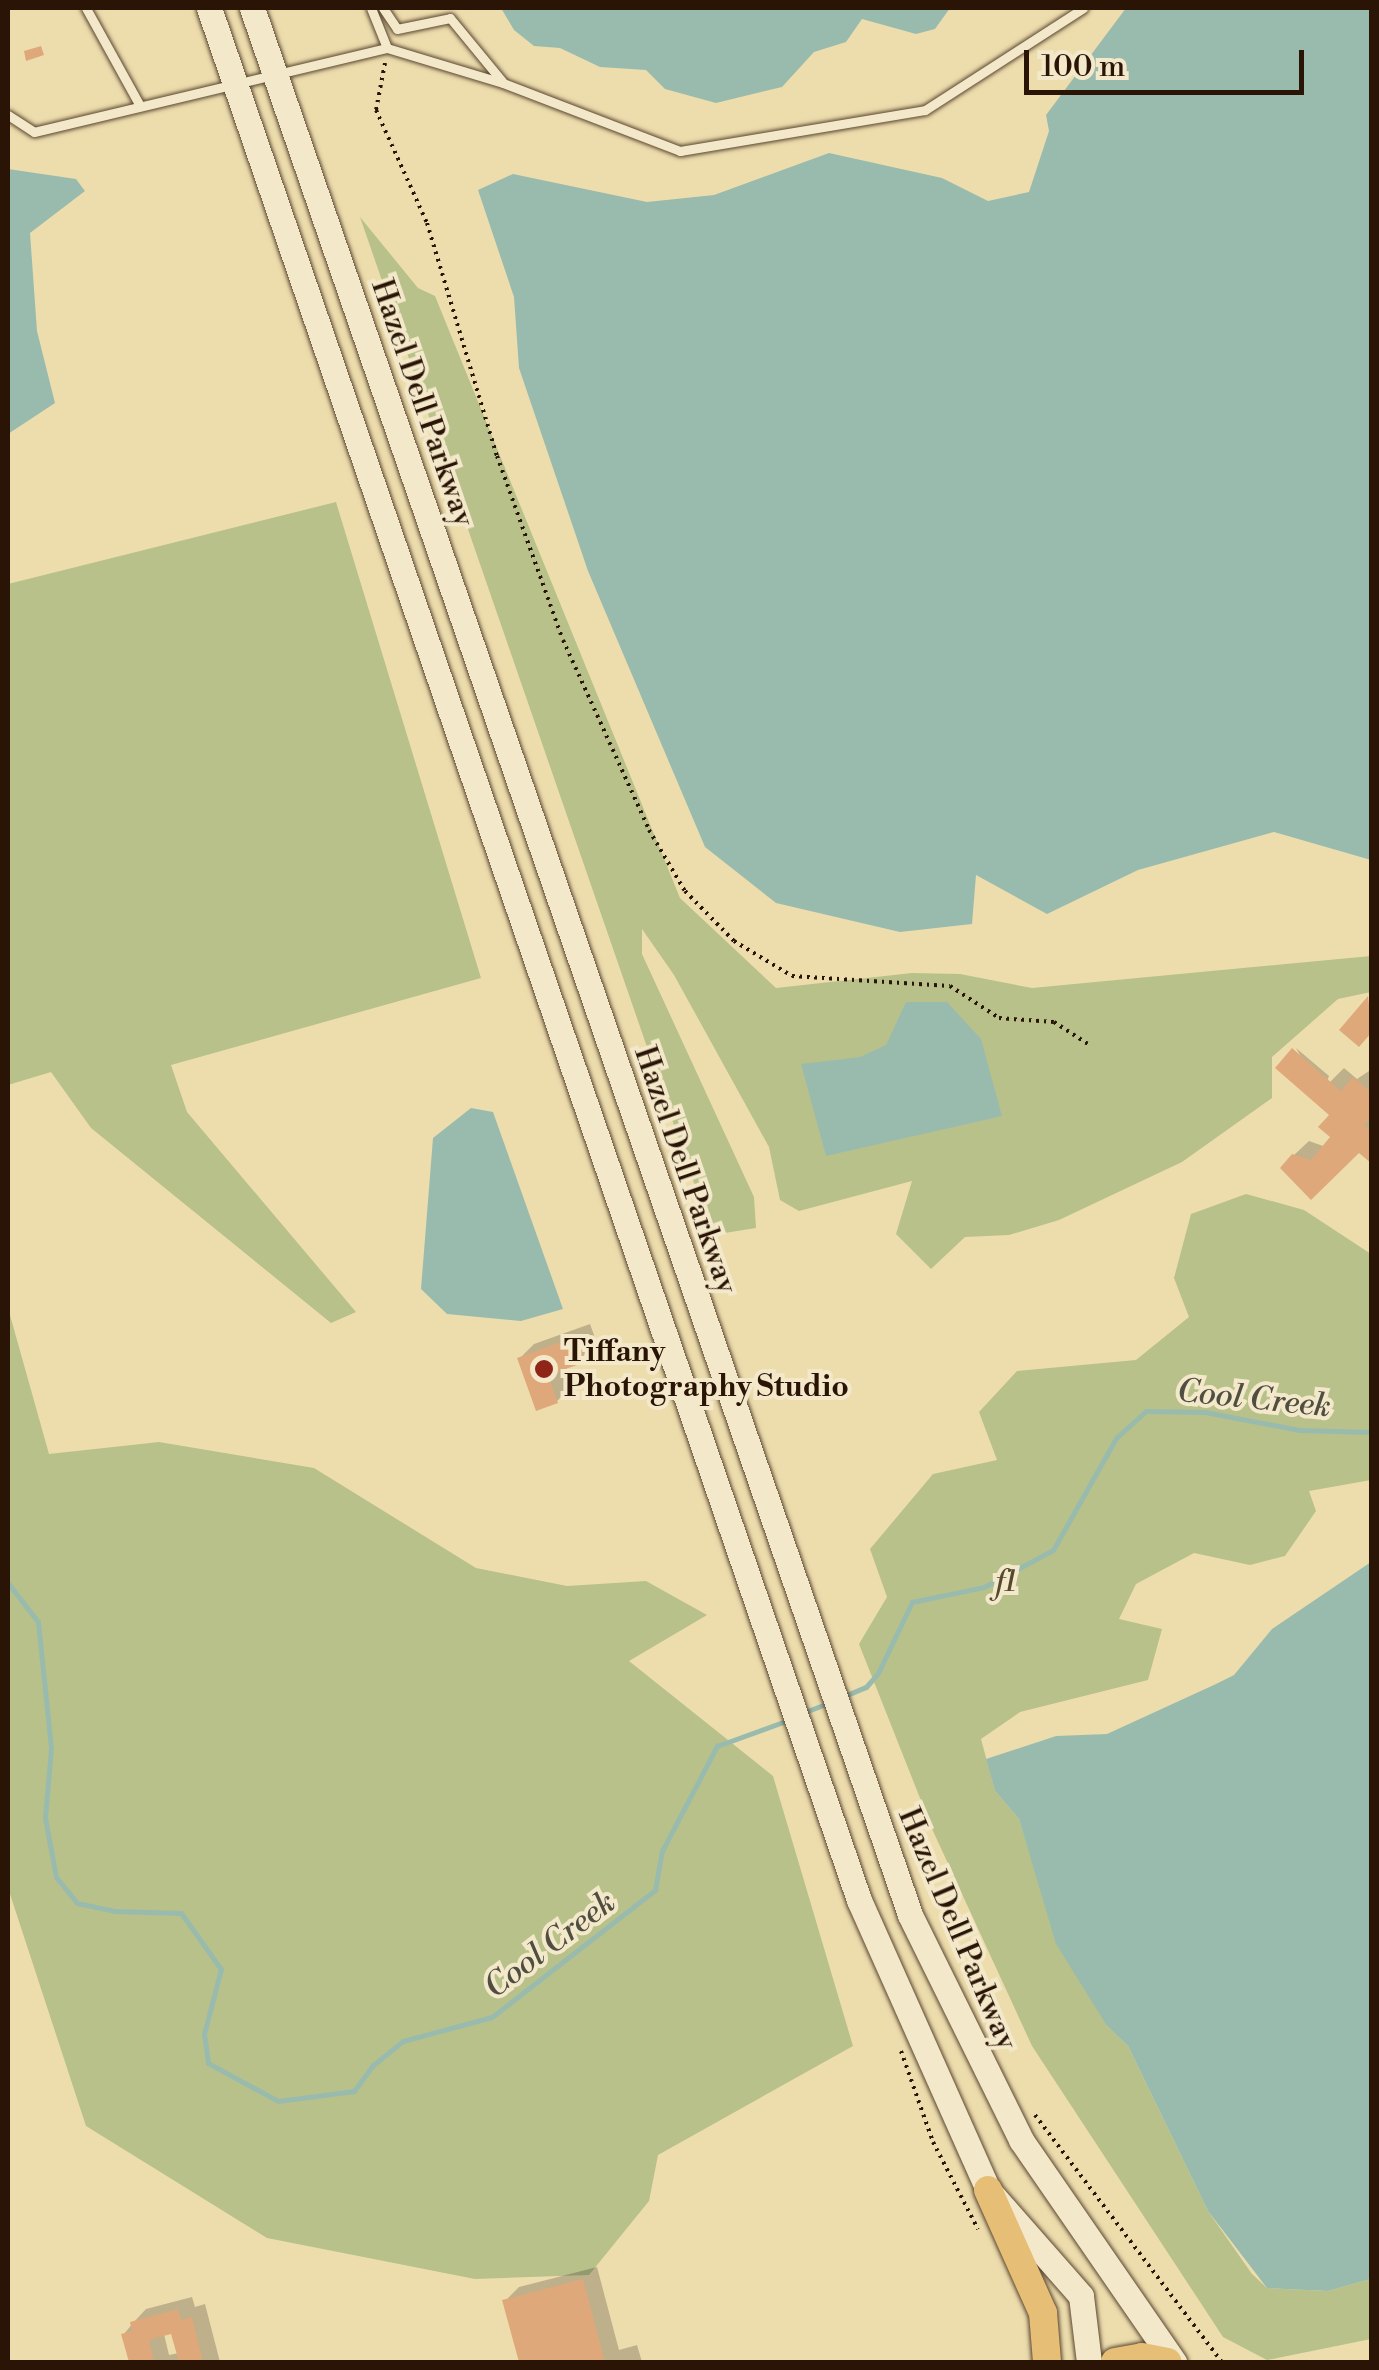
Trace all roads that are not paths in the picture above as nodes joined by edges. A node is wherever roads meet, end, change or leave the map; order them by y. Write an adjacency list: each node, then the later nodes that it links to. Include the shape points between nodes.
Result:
1 (86, 8): 11 (lane)
2 (208, 8): 10 (main road)
3 (252, 8): 8 (main road, Hazel Dell Parkway)
4 (370, 8): 7 (lane)
5 (384, 8): 9 (lane, via 398,29 450,18)
6 (1084, 8): 9 (lane, via 925,110 680,151)
7 (387, 48): 8 (lane); 9 (lane)
8 (275, 76): 10 (lane); 17 (main road, Hazel Dell Parkway, via 910,1914 987,2079)
9 (504, 84)
10 (236, 88): 11 (lane); 13 (main road, via 815,1775 865,1914)
11 (140, 106): 12 (lane, via 34,132)
12 (8, 115)
13 (988, 2190): 14 (main road, via 1043,2313); 15 (main road, via 1081,2296)
14 (1047, 2362)
15 (1090, 2362)
16 (1114, 2362): 17 (main road)
17 (1171, 2362)

